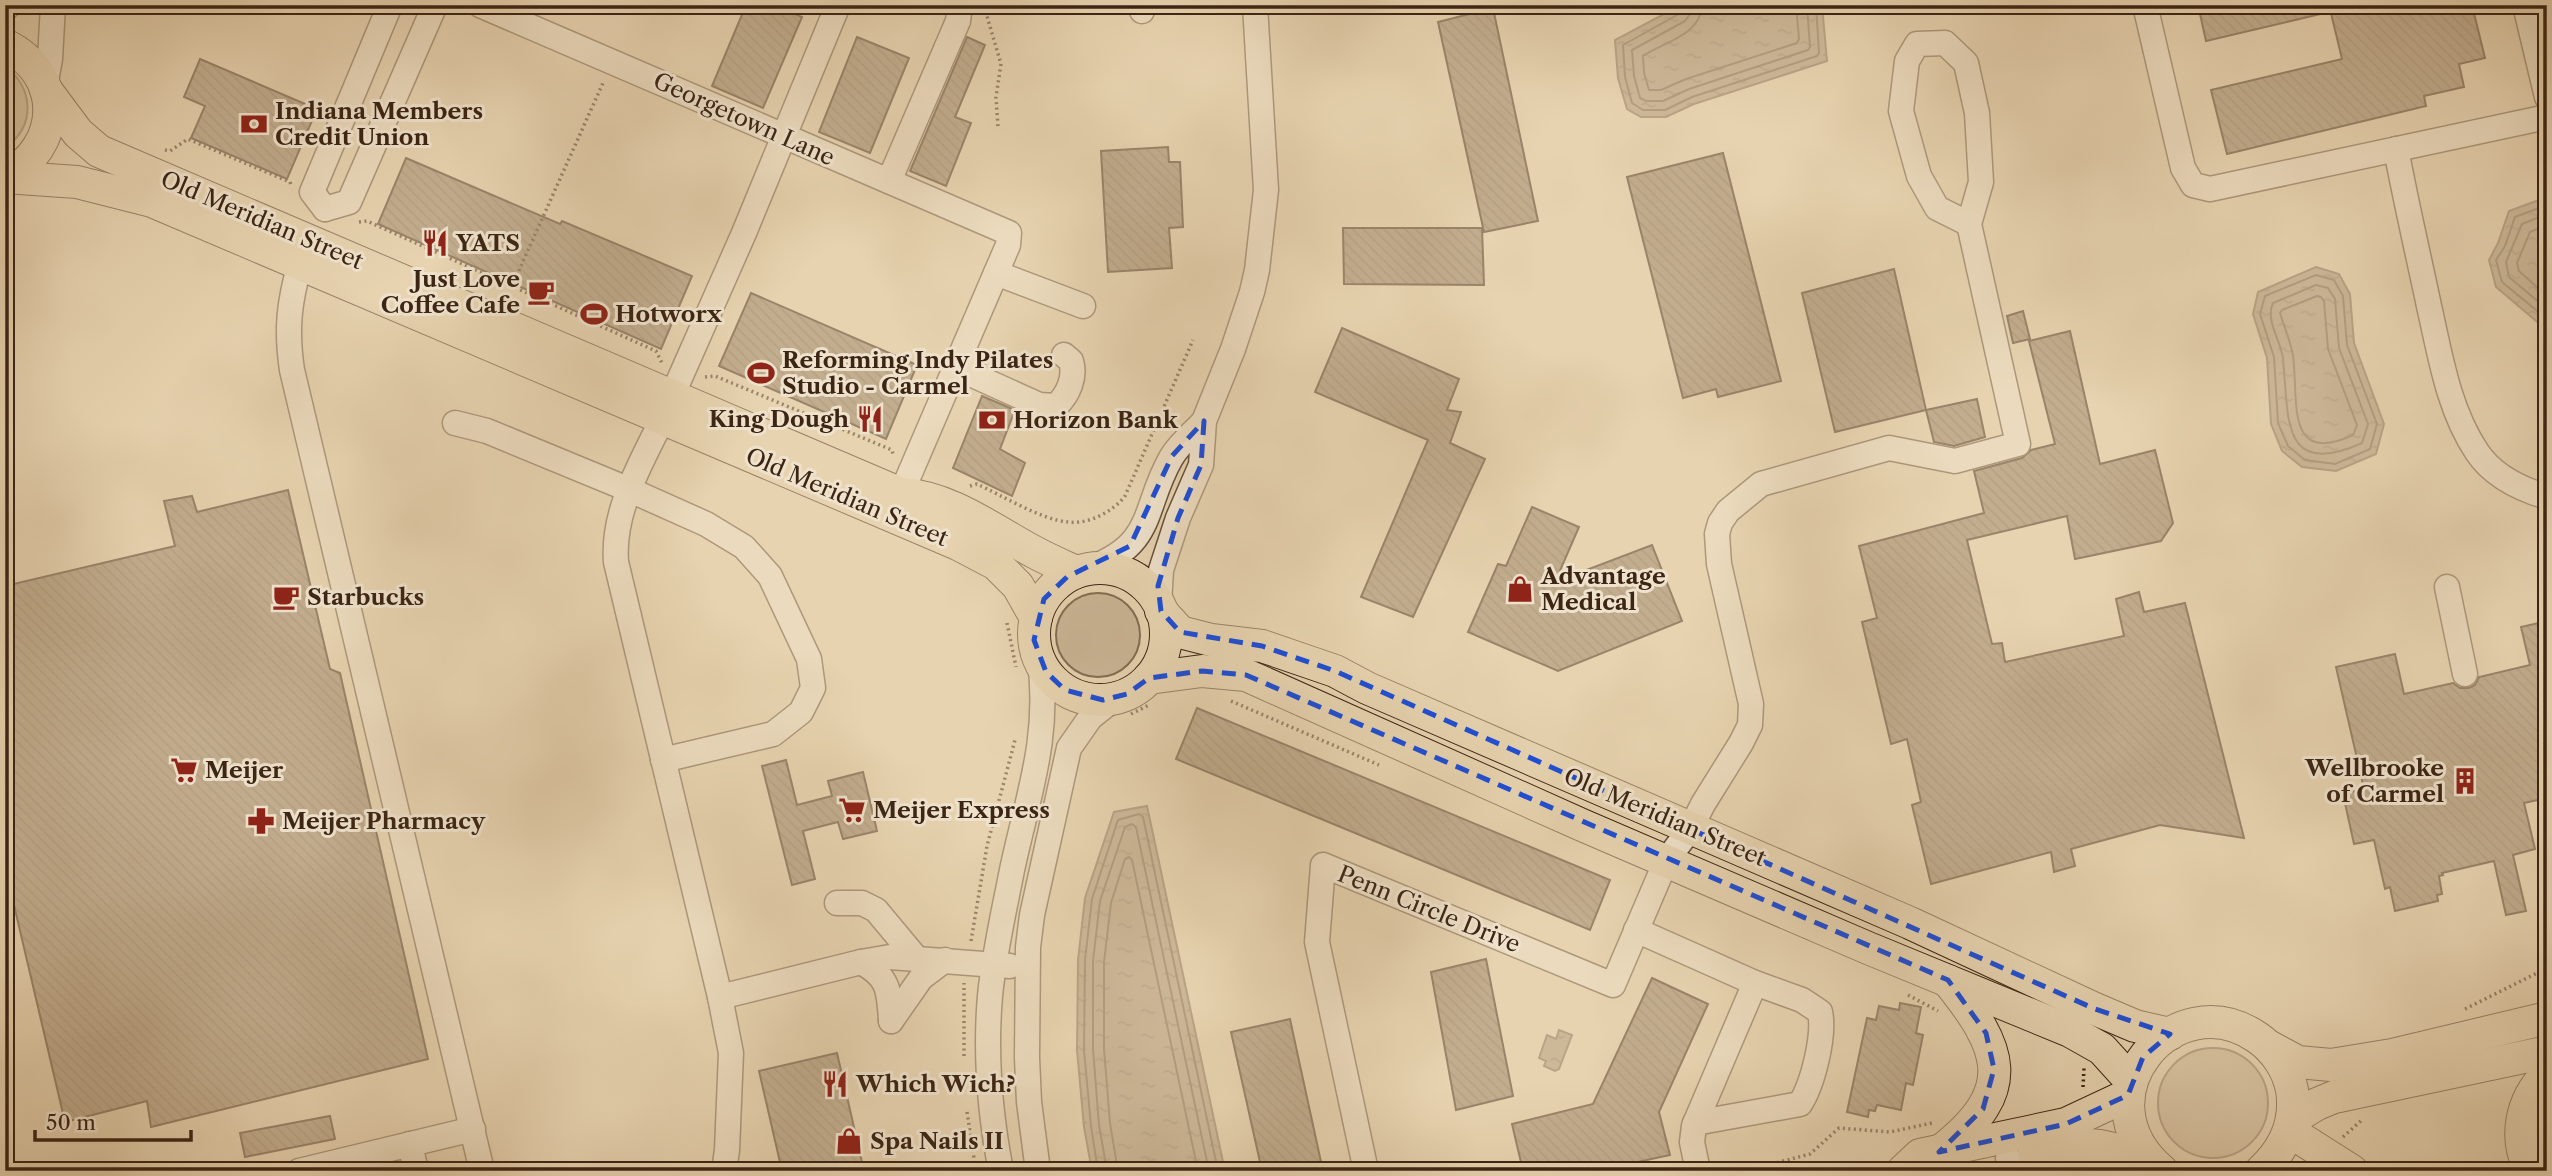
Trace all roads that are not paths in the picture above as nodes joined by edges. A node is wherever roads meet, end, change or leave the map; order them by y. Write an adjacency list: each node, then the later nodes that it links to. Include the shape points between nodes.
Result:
1 (9, 5): 11 (street)
2 (54, 5): 13 (street)
3 (390, 5): 20 (street, via 312,192)
4 (435, 5): 20 (street, via 349,202)
5 (480, 5): 16 (street, Georgetown Lane)
6 (838, 5): 16 (street)
7 (960, 5): 19 (street, via 958,21)
8 (1255, 5): 28 (street, via 1265,151 1263,227 1252,292)
9 (2146, 5): 17 (street, via 2183,168 2193,185 2210,189)
10 (2525, 5): 14 (street)
11 (5, 9)
12 (5, 45): 13 (main road, Old Meridian Street, via 26,58)
13 (46, 88): 18 (main road, via 49,117 42,142 27,163); 22 (main road, Old Meridian Street, via 78,133 99,151)
14 (2547, 97)
15 (2547, 117): 17 (street)
16 (784, 137): 19 (street, Georgetown Lane); 27 (street)
17 (2396, 149): 32 (street, via 2450,394 2477,452 2489,466 2522,489)
18 (5, 177): 22 (main road, Old Meridian Street, via 77,182 152,201)
19 (889, 181): 23 (street, Georgetown Lane, via 1009,233)
20 (325, 209): 22 (street)
21 (1969, 224): 21 (street, via 1981,182 1977,113 1966,63 1945,43 1917,44 1907,61 1901,111 1919,176 1937,208); 42 (street, Penn Circle Drive, via 2018,444 1955,461 1889,448 1761,484 1728,511 1717,534 1719,564 1751,704 1750,725)
22 (306, 253): 27 (main road, Old Meridian Street); 62 (street, via 288,318 292,369)
23 (996, 273): 24 (street); 26 (street)
24 (1083, 306)
25 (1064, 355): 26 (street, via 1071,360 1073,375 1060,402)
26 (969, 363): 31 (street)
27 (677, 397): 30 (street); 31 (main road, Old Meridian Street); 36 (main road, Old Meridian Street, via 989,559 1018,586)
28 (1204, 421): 33 (street, via 1172,456 1140,534 1120,554); 35 (street, via 1201,465 1161,570)
29 (455, 423): 30 (street, via 487,431)
30 (630, 490): 41 (street, via 616,529 616,562); 41 (street, via 718,530 758,561 805,648 812,673 813,688 800,712 773,734)
31 (901, 494): 33 (main road, Old Meridian Street, via 919,495 967,515 1035,553)
32 (2547, 497)
33 (1083, 570): 35 (main road, via 1118,570 1151,593); 36 (main road, via 1050,590)
34 (2447, 587): 38 (street)
35 (1160, 607): 39 (main road, via 1164,646); 42 (main road, Old Meridian Street, via 1181,632 1262,646 1335,671)
36 (1036, 618): 37 (main road)
37 (1029, 667): 40 (main road, via 1046,672 1065,690); 49 (street, via 1044,693 1041,738)
38 (2465, 674)
39 (1150, 691): 40 (main road, via 1128,694); 43 (main road, Old Meridian Street, via 1202,671 1246,675)
40 (1120, 708): 50 (street, via 1090,718 1069,748 1032,915)
41 (663, 760): 53 (street)
42 (1691, 828): 43 (street, Penn Circle Drive); 55 (main road, Old Meridian Street, via 2105,1014)
43 (1666, 861): 45 (street, Penn Circle Drive); 51 (main road, Old Meridian Street)
44 (837, 903): 46 (street, via 862,903 876,910)
45 (1636, 930): 52 (street); 73 (street, Penn Circle Drive, via 1613,985 1323,865 1317,942)
46 (916, 958): 47 (street); 48 (street)
47 (945, 960): 48 (street, via 921,978 891,1021 890,995 879,972); 49 (street)
48 (861, 962): 53 (street)
49 (994, 965): 50 (street); 71 (street, via 988,1051)
50 (1029, 967): 72 (street, via 1029,1102)
51 (1948, 980): 59 (main road, Old Meridian Street, via 2091,1042 2111,1059); 64 (main road, via 1986,1033 1994,1069 1983,1109 1965,1132)
52 (1755, 983): 60 (street); 60 (street, via 1802,1000 1820,1012 1823,1027 1807,1093 1800,1104)
53 (720, 997): 70 (street, via 731,1053)
54 (2547, 1018): 56 (main road, via 2331,1065 2298,1062)
55 (2170, 1034): 56 (main road, via 2202,1023 2219,1023 2250,1032); 59 (main road, via 2143,1057)
56 (2270, 1047): 61 (main road, via 2289,1080)
57 (2547, 1052): 61 (main road, via 2334,1097)
58 (2547, 1074): 78 (main road, via 2533,1091 2521,1125 2520,1138)
59 (2130, 1088): 64 (main road, via 2066,1124); 66 (main road, via 2134,1132)
60 (1695, 1123): 74 (street, via 1692,1142)
61 (2291, 1125): 76 (main road, via 2278,1153); 77 (main road)
62 (473, 1129): 63 (street); 69 (street)
63 (410, 1144): 67 (street); 68 (street)
64 (1942, 1148): 65 (main road); 75 (main road, via 1920,1155)
65 (2009, 1164): 66 (main road, via 2084,1143 2110,1147)
66 (2158, 1167)
67 (299, 1171)
68 (416, 1171)
69 (482, 1171)
70 (724, 1171)
71 (1001, 1171)
72 (1038, 1171)
73 (1366, 1171)
74 (1698, 1171)
75 (1903, 1171)
76 (2261, 1171)
77 (2352, 1171)
78 (2531, 1171)

